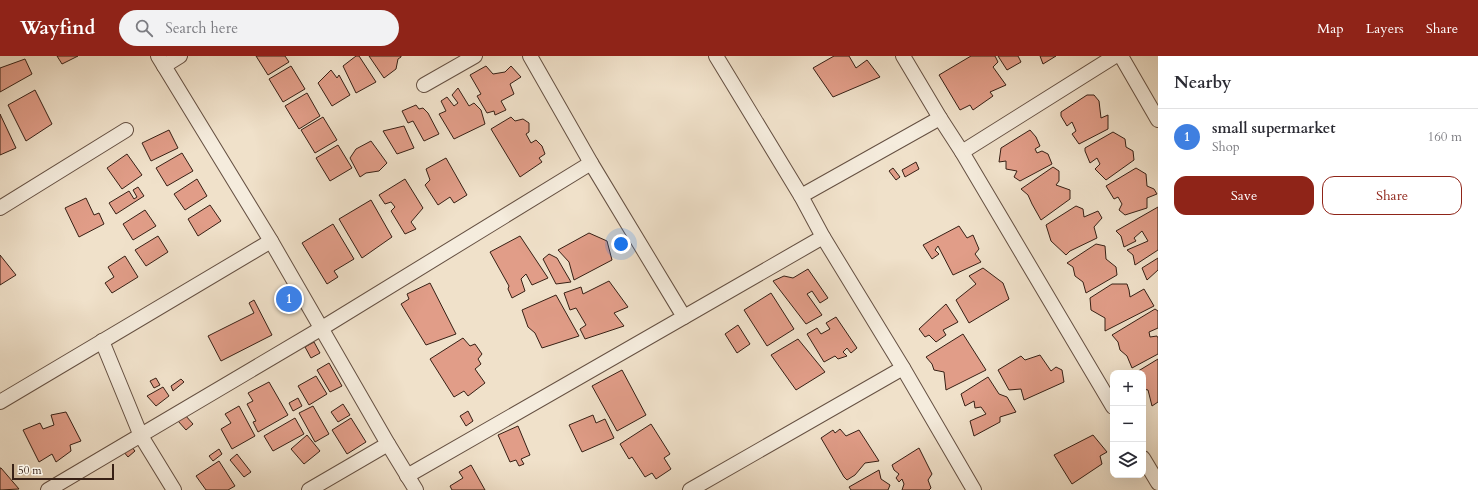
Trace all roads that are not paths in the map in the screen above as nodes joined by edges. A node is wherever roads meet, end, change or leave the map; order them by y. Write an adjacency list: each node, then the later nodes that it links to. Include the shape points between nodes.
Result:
1 (180, 56): 8 (street)
2 (474, 56): 9 (street)
3 (530, 56): 14 (street)
4 (716, 56): 15 (street)
5 (903, 56): 10 (street)
6 (1115, 56): 13 (street)
7 (1121, 56): 11 (street)
8 (161, 61): 18 (street)
9 (424, 84)
10 (940, 118): 13 (street); 15 (street)
11 (1158, 120)
12 (126, 130): 16 (street)
13 (962, 152): 24 (street)
14 (591, 163): 19 (street); 20 (street)
15 (801, 196): 17 (street)
16 (0, 208)
17 (824, 237): 19 (street); 22 (street)
18 (271, 241): 20 (street); 21 (street)
19 (684, 317): 28 (street)
20 (322, 328): 25 (street); 26 (street)
21 (102, 341): 23 (street); 25 (street)
22 (903, 368): 34 (street); 35 (street)
23 (0, 402)
24 (1112, 406)
25 (141, 436): 30 (street); 31 (street)
26 (388, 444): 28 (street); 32 (street)
27 (1146, 463): 29 (street)
28 (407, 476): 33 (street)
29 (1158, 483)
30 (48, 490)
31 (174, 490)
32 (309, 490)
33 (416, 490)
34 (690, 490)
35 (974, 490)

